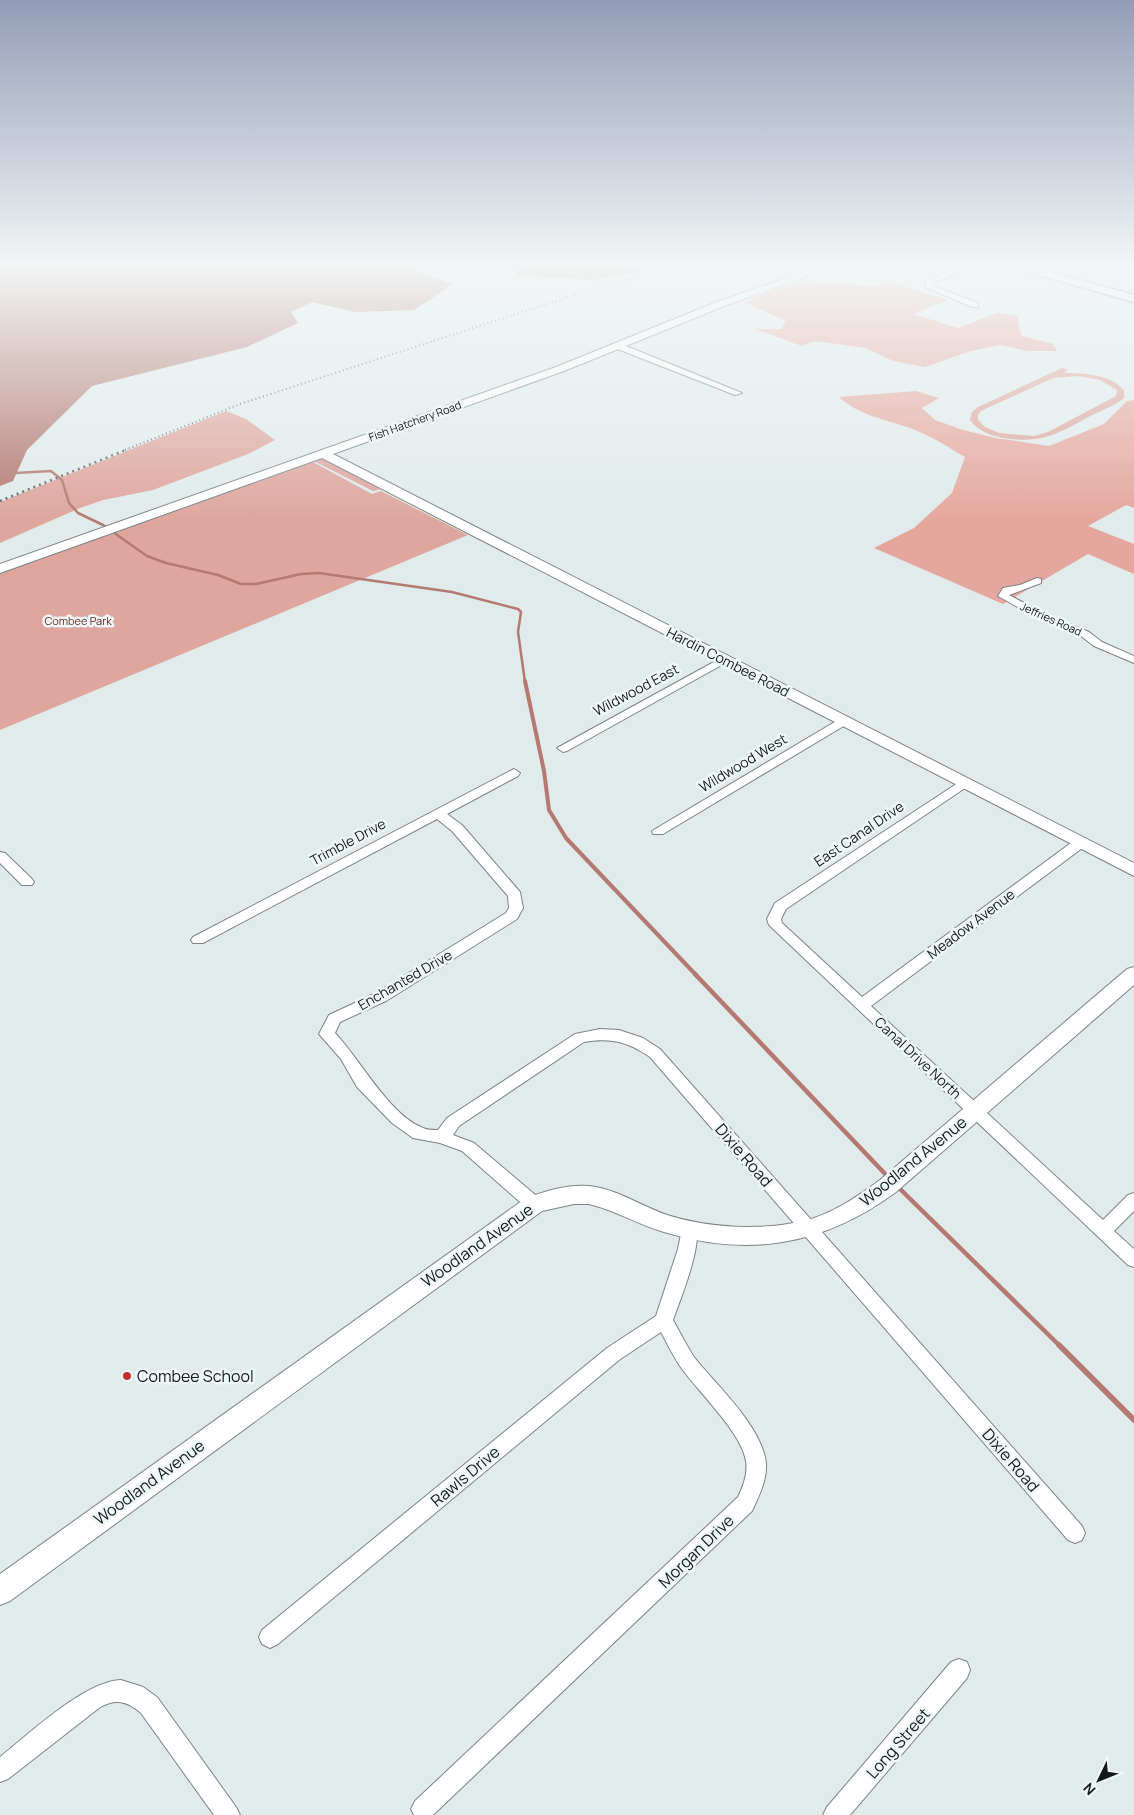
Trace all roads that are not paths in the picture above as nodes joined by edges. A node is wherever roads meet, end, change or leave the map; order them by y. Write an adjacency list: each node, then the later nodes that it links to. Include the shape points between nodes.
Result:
1 (604, 352): 4 (street, Fish Hatchery Road)
2 (633, 352): 3 (street)
3 (738, 393)
4 (323, 454): 5 (street, Fish Hatchery Road); 7 (street, Hardin Combee Road)
5 (0, 569)
6 (1037, 581): 8 (street, Jeffries Road, via 1007,590 1004,596)
7 (723, 660): 9 (street, Hardin Combee Road); 10 (street, Wildwood East)
8 (1134, 660)
9 (843, 721): 12 (street, Hardin Combee Road); 14 (street, Wildwood West)
10 (563, 748)
11 (514, 773): 13 (street, Trimble Drive)
12 (964, 783): 15 (street, Hardin Combee Road); 19 (street, East Canal Drive, via 780,906)
13 (439, 814): 20 (street, Trimble Drive); 24 (street, Enchanted Drive, via 457,828 515,895 516,908 512,916 381,997 334,1019 327,1034 347,1055 363,1082 398,1119 419,1134)
14 (658, 830)
15 (1080, 842): 17 (street, Hardin Combee Road); 22 (street, Meadow Avenue)
16 (0, 856): 18 (street)
17 (1134, 870)
18 (27, 882)
19 (775, 914): 22 (street, Canal Drive North, via 776,925)
20 (198, 940)
21 (1131, 979): 23 (street, Woodland Avenue)
22 (862, 1005): 23 (street, Canal Drive North)
23 (974, 1111): 28 (street, Woodland Avenue, via 893,1182 849,1212); 29 (street, Canal Drive North)
24 (442, 1137): 26 (street, via 468,1147); 28 (street, Dixie Road, via 453,1122 571,1042 595,1034 622,1035 645,1044 655,1053)
25 (1134, 1200): 29 (street)
26 (534, 1204): 27 (street, Woodland Avenue, via 568,1195 598,1195); 33 (street, Woodland Avenue)
27 (689, 1229): 28 (street, Woodland Avenue, via 739,1236); 31 (street, via 687,1248)
28 (809, 1229): 32 (street, Dixie Road)
29 (1103, 1231): 30 (street, Canal Drive North)
30 (1134, 1260)
31 (664, 1321): 34 (street, Rawls Drive, via 613,1354); 37 (street, Morgan Drive, via 686,1360 755,1456 752,1491 745,1504)
32 (1075, 1533)
33 (0, 1591)
34 (270, 1637)
35 (959, 1670): 39 (street, Long Street)
36 (0, 1771): 38 (street, via 102,1693 118,1690 138,1694 149,1705)
37 (423, 1809)
38 (228, 1815)
39 (836, 1815)

